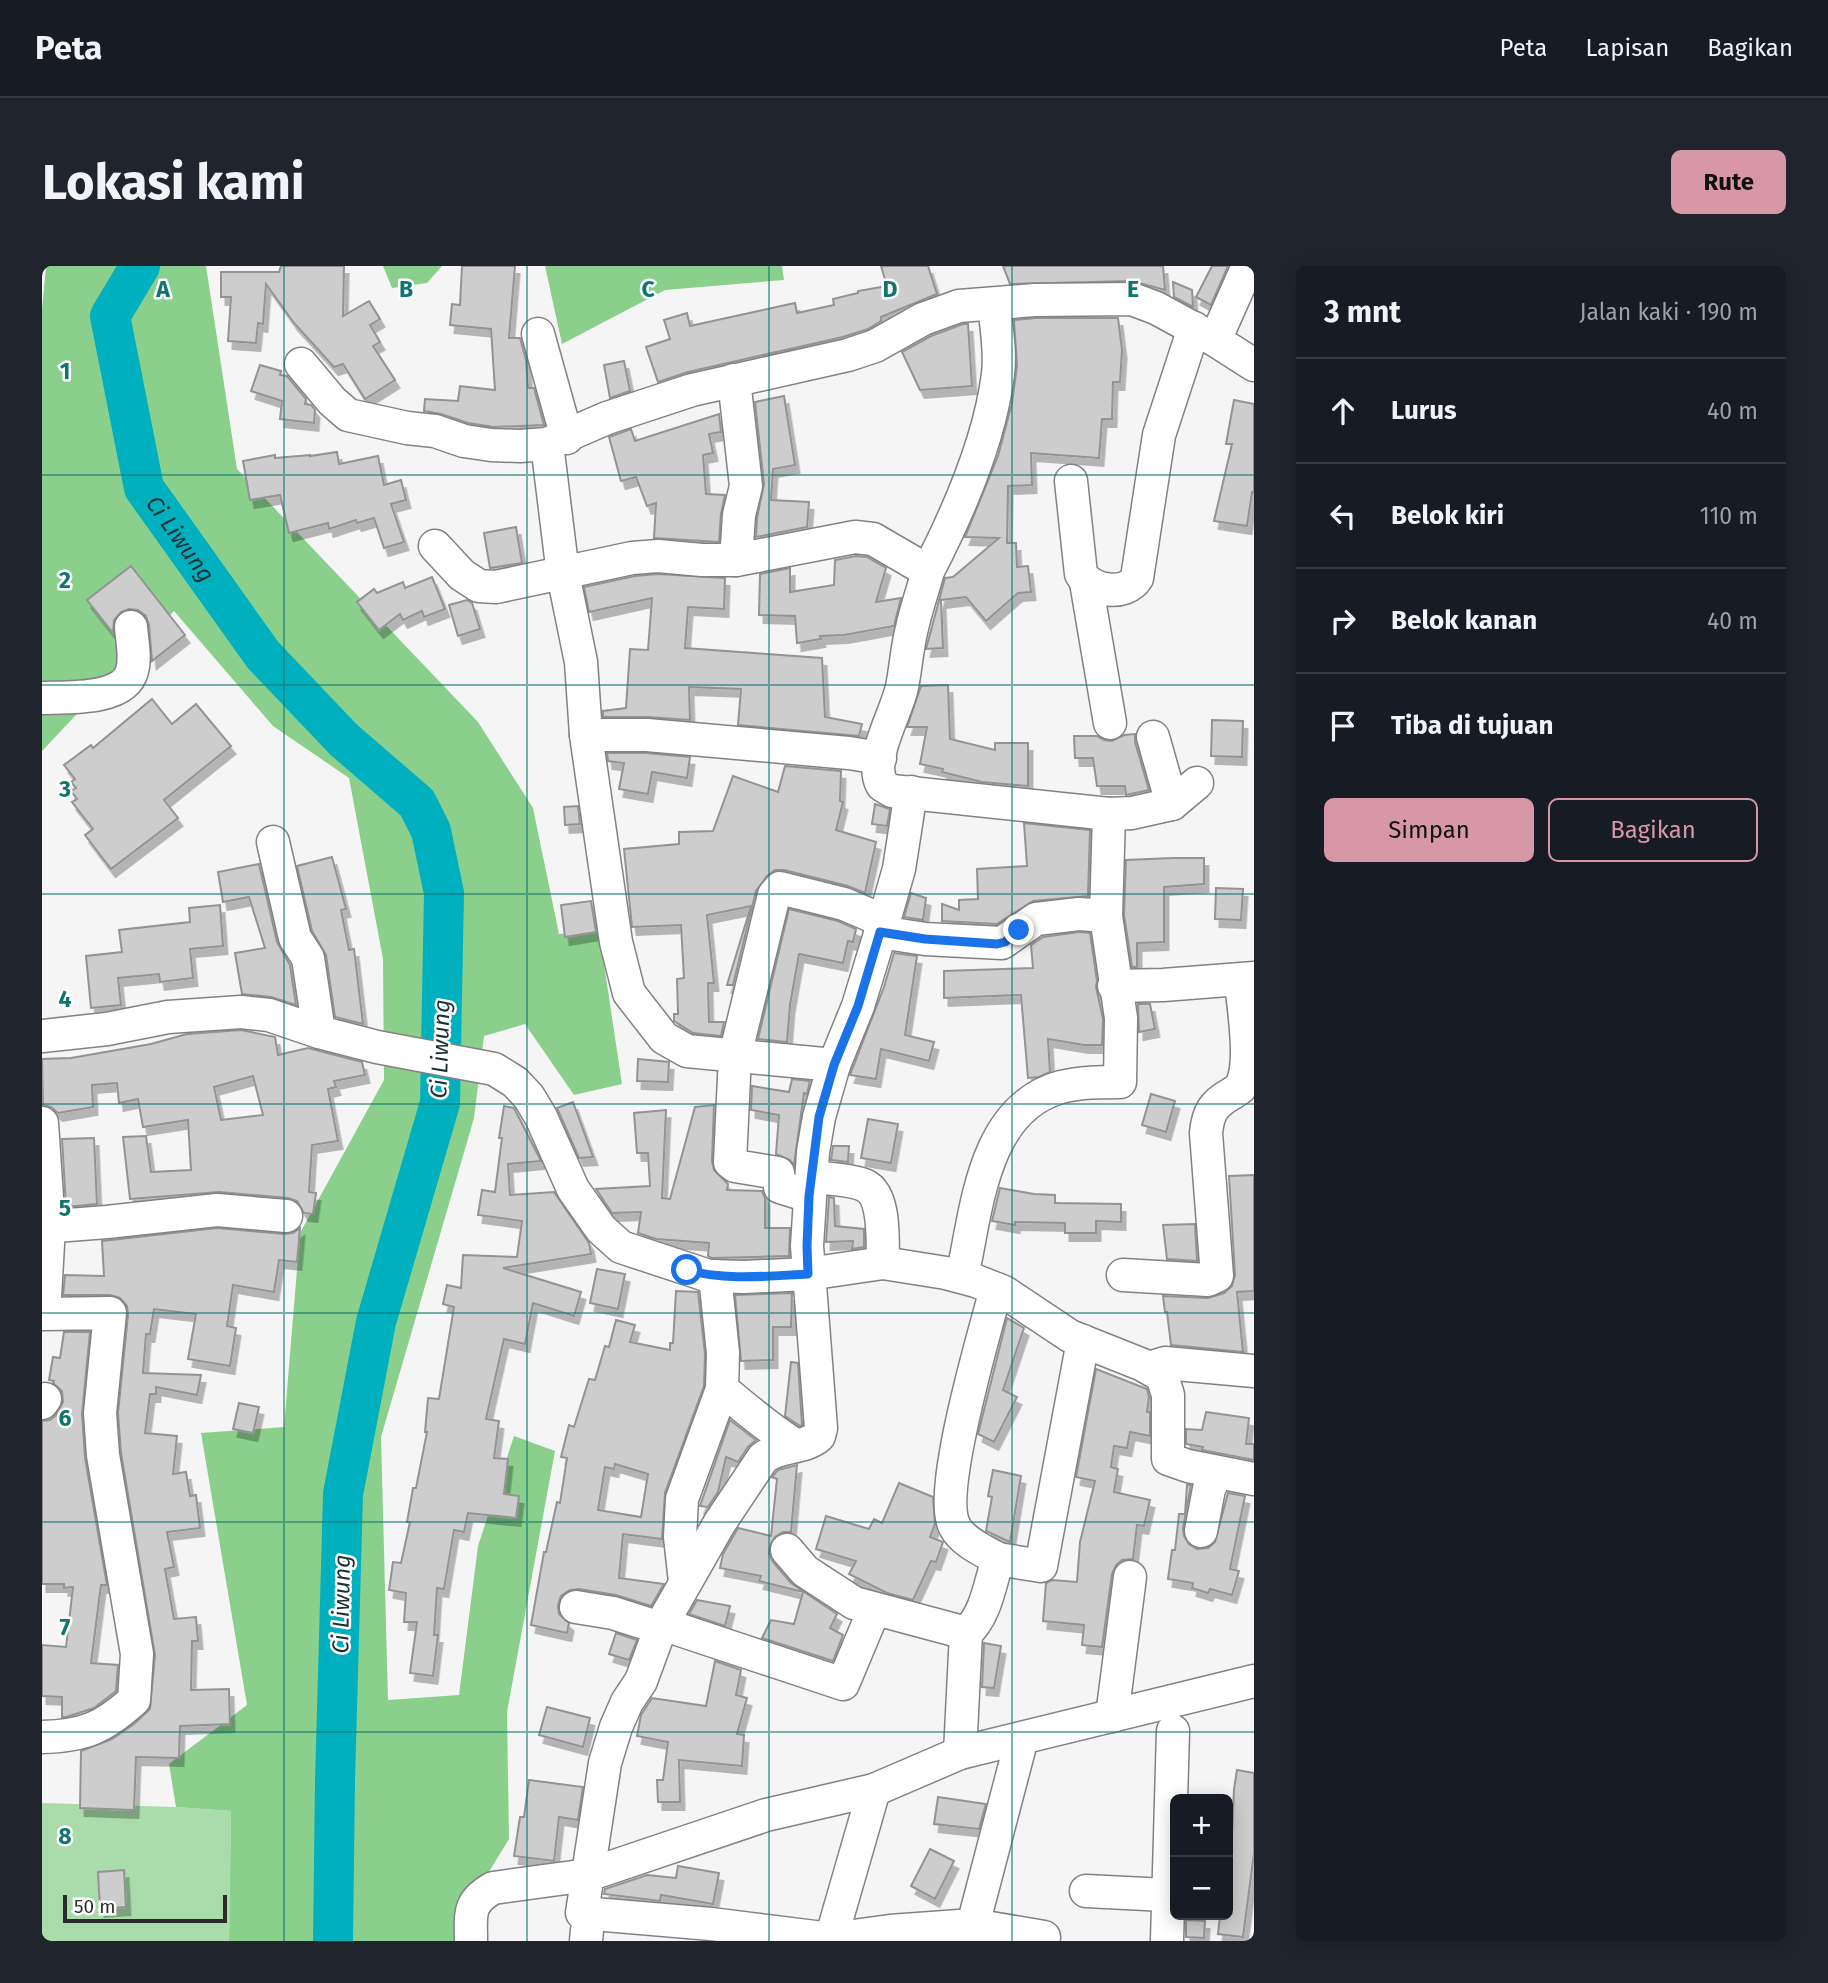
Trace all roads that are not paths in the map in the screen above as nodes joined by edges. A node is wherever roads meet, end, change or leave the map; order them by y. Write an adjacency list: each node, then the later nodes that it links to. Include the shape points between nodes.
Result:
1 (1248, 266): 4 (street)
2 (994, 304): 4 (street, via 1132,299); 7 (street, via 943,311 848,355); 12 (street, via 999,372 991,412 954,521)
3 (538, 334): 8 (street)
4 (1204, 334): 6 (street); 14 (street, via 1159,435 1137,578 1133,585 1112,590)
5 (301, 364): 8 (street, via 348,415 491,446)
6 (1254, 365)
7 (734, 380): 8 (street, via 607,418); 11 (street, via 746,486)
8 (557, 441): 13 (street)
9 (1071, 481): 14 (street, via 1078,564)
10 (435, 546): 13 (street, via 479,586 514,585)
11 (736, 560): 12 (street, via 865,537); 13 (street, via 632,558)
12 (928, 570): 20 (street, via 912,626 902,688)
13 (563, 574): 18 (street, via 581,662)
14 (1086, 582): 17 (street)
15 (131, 627): 16 (street, via 133,664 124,684 101,694)
16 (42, 698)
17 (1110, 723)
18 (586, 734): 20 (street, via 647,735); 32 (street, via 629,993 673,1045)
19 (1153, 737): 23 (street)
20 (880, 758): 22 (street, via 882,785 891,791)
21 (1198, 783): 23 (street)
22 (911, 792): 24 (street); 27 (street, via 899,869)
23 (1172, 804): 24 (street)
24 (1110, 814): 26 (street)
25 (273, 842): 30 (street, via 295,938 308,958)
26 (1106, 916): 27 (street, via 1036,919 1002,943 925,939); 29 (street)
27 (882, 926): 32 (street, via 844,904 789,889 776,891); 33 (street)
28 (1247, 979): 29 (street); 40 (street, via 1249,1066 1240,1088 1220,1100 1207,1119 1217,1276 1208,1280)
29 (1114, 985): 42 (street, via 1122,1038 1121,1082 1061,1087 1017,1111 990,1154)
30 (319, 1032): 31 (street, via 269,1015 241,1012 168,1017); 41 (street, via 494,1069 529,1097 573,1189 612,1240 675,1266)
31 (42, 1036)
32 (735, 1056): 33 (street); 35 (street, via 730,1162 778,1173 779,1186)
33 (834, 1065): 35 (street, via 819,1117)
34 (42, 1124): 37 (street)
35 (811, 1186): 38 (street, via 863,1184 871,1188 880,1203); 39 (street)
36 (286, 1216): 37 (street, via 217,1210)
37 (46, 1227): 63 (street, via 44,1314 110,1313 100,1413 103,1455 137,1654 134,1700 111,1721 72,1736)
38 (883, 1263): 39 (street); 42 (street)
39 (808, 1274): 41 (street); 48 (street, via 821,1428 813,1441)
40 (1123, 1275)
41 (716, 1276): 47 (street)
42 (961, 1277): 43 (street)
43 (996, 1289): 44 (street); 53 (street, via 957,1442 951,1506 956,1530)
44 (1083, 1341): 45 (street); 53 (street, via 1041,1566)
45 (1149, 1368): 46 (street, via 1164,1363); 49 (street, via 1167,1384 1168,1460)
46 (1254, 1371)
47 (722, 1389): 48 (street, via 764,1426); 55 (street, via 682,1499)
48 (795, 1445): 55 (street, via 773,1450 763,1458)
49 (1217, 1473): 50 (street); 51 (street)
50 (1254, 1479)
51 (1201, 1531)
52 (787, 1550): 57 (street, via 822,1583)
53 (998, 1559): 59 (street, via 977,1620)
54 (1130, 1577): 61 (street)
55 (685, 1582): 58 (street)
56 (576, 1607): 58 (street)
57 (874, 1610): 58 (street, via 843,1684); 59 (street)
58 (661, 1626): 67 (street, via 605,1763)
59 (966, 1633): 65 (street)
60 (1254, 1681): 61 (street)
61 (1112, 1716): 64 (street)
62 (1173, 1731): 69 (street)
63 (42, 1737)
64 (1022, 1738): 65 (street); 70 (street)
65 (960, 1752): 66 (street)
66 (874, 1790): 67 (street, via 766,1815); 72 (street)
67 (588, 1875): 72 (street, via 582,1913); 73 (street, via 493,1888 471,1907)
68 (1086, 1891): 69 (street)
69 (1166, 1895): 74 (street)
70 (973, 1924): 71 (street); 72 (street)
71 (1044, 1937)
72 (831, 1939)
73 (471, 1941)
74 (1167, 1941)

